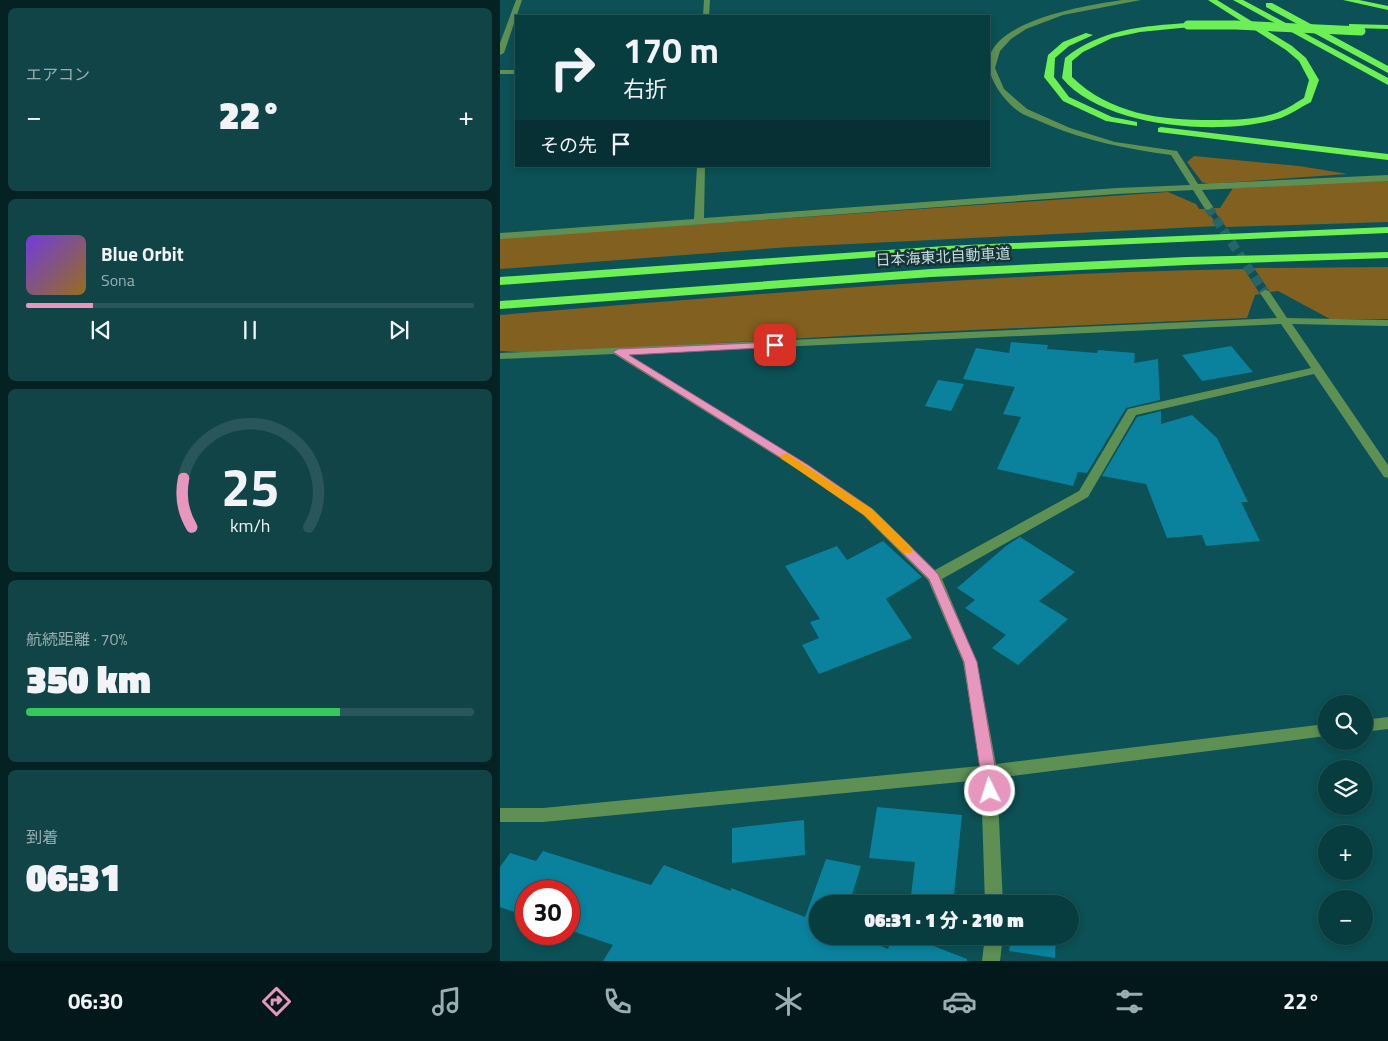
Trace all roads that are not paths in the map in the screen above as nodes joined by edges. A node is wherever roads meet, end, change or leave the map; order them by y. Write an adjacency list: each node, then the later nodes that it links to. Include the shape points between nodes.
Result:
1 (520, 0): 11 (street)
2 (707, 0): 9 (street)
3 (1138, 0): 15 (street, via 1071,7 1013,34)
4 (1212, 0): 12 (highway, via 1303,60 1314,80 1308,100 1277,116 1231,122 1176,122 1123,113 1084,94 1067,78 1068,60 1080,48 1106,36)
5 (1238, 0): 20 (highway)
6 (1259, 0): 17 (highway)
7 (1347, 0): 8 (highway)
8 (1388, 8)
9 (706, 15)
10 (500, 21): 11 (street)
11 (512, 22): 16 (street)
12 (1185, 23): 13 (highway, via 1232,20); 14 (highway, bridge); 21 (highway, via 1142,24 1097,32 1066,44 1051,57 1049,77 1066,99 1110,120 1175,132)
13 (1388, 27)
14 (1388, 33)
15 (993, 50): 24 (street, via 991,68 1001,90 1024,111 1067,130 1114,144 1174,153)
16 (500, 53)
17 (1388, 70)
18 (500, 72): 19 (street)
19 (515, 72)
20 (1388, 82)
21 (1388, 157)
22 (701, 167): 26 (street)
23 (1388, 178): 24 (street)
24 (1196, 188): 25 (street); 26 (street)
25 (1208, 207)
26 (699, 222): 28 (street)
27 (1388, 230): 30 (highway, 日本海東北自動車道, via 945,249)
28 (500, 236)
29 (1388, 255): 32 (highway, 日本海東北自動車道, via 931,273)
30 (500, 281)
31 (1264, 293): 33 (street)
32 (500, 305)
33 (1285, 321): 34 (street); 35 (street); 37 (street)
34 (1388, 323)
35 (618, 352): 36 (street); 39 (street, via 804,468 868,512)
36 (500, 356)
37 (1318, 370): 38 (street); 39 (street, via 1132,412 1084,494)
38 (1388, 474)
39 (934, 577): 43 (street, via 970,662)
40 (1388, 723): 41 (street)
41 (1373, 725)
42 (1318, 731): 43 (street)
43 (989, 772): 44 (street, via 543,815); 45 (street)
44 (500, 814)
45 (994, 895)
46 (993, 945): 47 (street)
47 (991, 961)

